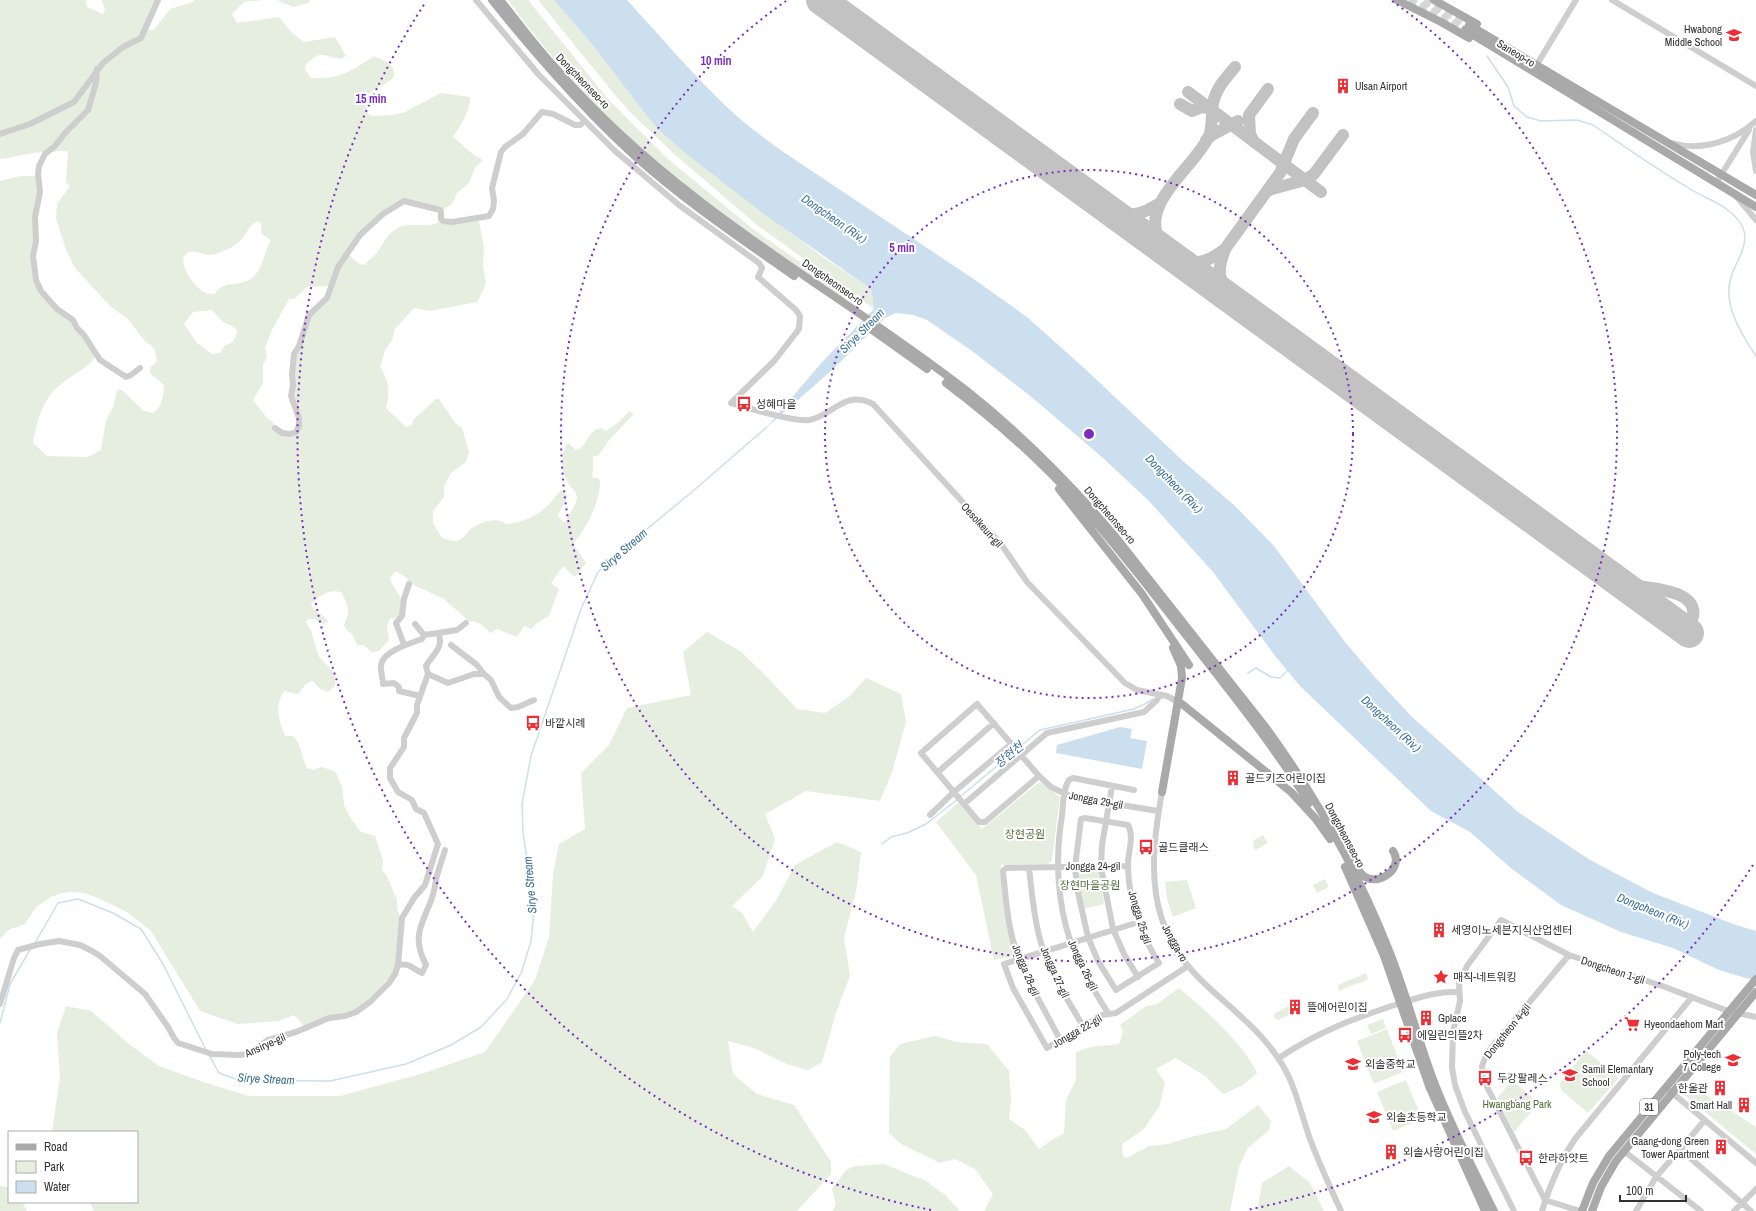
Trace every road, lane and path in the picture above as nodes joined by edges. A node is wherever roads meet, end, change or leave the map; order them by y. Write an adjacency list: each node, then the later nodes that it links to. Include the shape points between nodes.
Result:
1 (158, 0): 13 (street, via 141,38 123,47)
2 (476, 0): 16 (street, via 539,75)
3 (487, 0): 11 (main road)
4 (492, 0): 11 (main road, Dongcheonseo-ro)
5 (500, 0): 11 (main road, Dongcheonseo-ro)
6 (504, 0): 11 (main road)
7 (1397, 0): 18 (main road, Saneop-ro)
8 (1434, 0): 12 (main road, Saneop-ro)
9 (1576, 0): 12 (street)
10 (1612, 0): 14 (street)
11 (531, 44): 29 (main road, Dongcheonseo-ro, via 594,117 668,184 725,227)
12 (1539, 61): 15 (main road, Saneop-ro)
13 (97, 69): 20 (street, via 71,104 30,124); 30 (street, via 96,83 88,110 45,154 38,169 40,192 35,217 36,241 33,254 36,278 41,291 73,320 103,363 126,377)
14 (1756, 86)
15 (1628, 119): 18 (main road, Saneop-ro, via 1467,27); 21 (main road, Saneop-ro)
16 (585, 121): 31 (street, via 575,125 553,114 542,112 523,134 505,147 493,186 494,204 489,216 454,222 444,221 441,219 440,210 404,201 368,227 340,264 327,298 309,316 300,346 294,354 291,396 299,418 299,427 296,432 290,434); 44 (street, Oesolkeun-gil, via 640,174 760,263 762,268 758,277 800,316 799,329 775,360 731,403 808,420 845,401 862,400 874,404 1000,544 1027,582 1125,683 1137,690)
17 (1756, 121): 21 (street, via 1737,135 1711,144 1687,146); 23 (street)
18 (1624, 127): 24 (main road, Saneop-ro)
19 (1756, 130): 22 (street, via 1753,152)
20 (0, 134)
21 (1664, 140): 23 (main road, Saneop-ro)
22 (1756, 171)
23 (1721, 174): 24 (street); 26 (main road, Saneop-ro)
24 (1716, 183): 25 (main road, Saneop-ro)
25 (1733, 193): 27 (main road, Saneop-ro); 28 (street)
26 (1756, 195)
27 (1756, 207)
28 (1756, 220)
29 (895, 343): 32 (main road, Dongcheonseo-ro); 63 (main road, Dongcheonseo-ro, via 966,391 1002,421 1032,447 1088,504 1267,729 1290,761)
30 (140, 368)
31 (275, 428)
32 (1028, 451): 33 (main road); 64 (main road, Dongcheonseo-ro, via 1084,508 1263,733 1298,784)
33 (1114, 559): 41 (main road, via 1142,594); 47 (main road, via 1176,655 1182,672)
34 (410, 584): 40 (street, via 404,599 402,616 396,623)
35 (466, 623): 37 (street, via 457,630)
36 (415, 624): 38 (street)
37 (438, 634): 38 (street); 42 (street, Ansirye-gil, via 440,647 426,666)
38 (424, 635): 40 (street, via 422,639)
39 (451, 645): 43 (street, via 477,665)
40 (404, 646): 45 (street, via 382,660 380,666 383,684 394,683 399,687 399,692)
41 (1190, 665)
42 (428, 674): 43 (street, via 448,683 474,674); 45 (street, Ansirye-gil)
43 (484, 674): 46 (street, via 491,680 499,697 511,708)
44 (1160, 695): 47 (street, Oesolkeun-gil); 50 (street, via 1144,712 1047,733)
45 (420, 696): 80 (street, Ansirye-gil, via 417,713 404,738 404,747 390,768 390,778 398,792 412,800 416,809 424,813 438,844 425,885 402,918)
46 (534, 700)
47 (1180, 700): 55 (main road); 64 (main road, via 1292,792)
48 (994, 723): 49 (street, Jongga 29-gil); 51 (street); 51 (street, Jongga 29-gil, via 977,704 921,753)
49 (1012, 745): 50 (street, Jongga 29-gil); 56 (street)
50 (1021, 755): 52 (street, Jongga 29-gil); 58 (street)
51 (938, 772): 56 (street, Jongga 29-gil)
52 (1039, 776): 57 (street, Jongga 29-gil, via 1051,787); 58 (street, Jongga 29-gil, via 985,822 979,822)
53 (1112, 786): 54 (street); 57 (street, via 1073,778 1068,782); 59 (street)
54 (1134, 790)
55 (1162, 792): 60 (street, Jongga-ro)
56 (955, 793): 58 (street, Jongga 29-gil); 61 (street)
57 (1065, 794): 59 (street, Jongga 29-gil); 67 (street, Jongga 26-gil, via 1059,831)
58 (963, 803)
59 (1109, 803): 60 (street, Jongga 29-gil); 62 (street)
60 (1158, 811): 81 (street, Jongga-ro, via 1153,855 1158,905 1167,932)
61 (930, 815)
62 (1106, 821): 68 (street, Jongga 25-gil, via 1128,825 1132,831); 69 (street, via 1081,819); 70 (street)
63 (1326, 821): 66 (main road, via 1360,872 1367,878 1377,879 1387,875 1397,860); 87 (main road, Dongcheonseo-ro, via 1374,915 1390,953)
64 (1330, 839): 87 (main road, Dongcheonseo-ro, via 1346,868)
65 (445, 850): 80 (street, via 433,897 419,933 420,954 426,965 422,973 411,965)
66 (1393, 851)
67 (1058, 866): 69 (street, Jongga 24-gil); 71 (street, Jongga 24-gil); 76 (street, Jongga 26-gil, via 1062,907)
68 (1128, 866): 70 (street, Jongga 24-gil); 73 (street, Jongga 25-gil, via 1132,897)
69 (1076, 867): 70 (street, Jongga 24-gil); 75 (street, via 1077,888)
70 (1101, 867): 74 (street)
71 (1029, 868): 72 (street, Jongga 24-gil, via 1006,868); 77 (street, Jongga 27-gil, via 1032,897)
72 (1003, 871): 79 (street, Jongga 28-gil, via 1010,924)
73 (1139, 922): 74 (street); 82 (street, Jongga 25-gil, via 1148,946 1160,963)
74 (1113, 929): 75 (street); 82 (street, via 1124,954)
75 (1088, 937): 76 (street); 82 (street, via 1098,962 1116,990)
76 (1071, 943): 77 (street); 90 (street, Jongga 26-gil, via 1092,988)
77 (1044, 952): 79 (street); 93 (street, Jongga 27-gil, via 1060,987)
78 (1569, 956): 84 (street, Dongcheon 1-gil, via 1501,920 1467,966); 86 (street, Dongcheon 1-gil); 103 (street, Dongcheon 4-gil, via 1487,1053 1482,1072 1483,1079)
79 (1019, 959): 94 (street, Jongga 28-gil, via 1039,1003); 94 (street, Jongga 22-gil, via 1004,964 1013,988 1047,1048)
80 (398, 965): 88 (street, Ansirye-gil, via 389,982 370,1002 356,1012 328,1018 296,1032 268,1040 248,1054 240,1055 212,1054 178,1042 145,994 100,956 80,946 59,941 21,948 14,958)
81 (1188, 966): 90 (street, Jongga 22-gil, via 1116,1012); 95 (street, Jongga-ro, via 1254,1028)
82 (1138, 976)
83 (1756, 979): 89 (main road, 31)
84 (1458, 992): 87 (street, via 1438,992); 108 (street, via 1460,1001 1451,1049 1455,1085 1465,1112)
85 (1756, 992): 91 (main road, 31)
86 (1692, 996): 89 (street, Dongcheon 1-gil); 103 (street, via 1575,1139 1559,1166)
87 (1404, 1003): 95 (street, via 1329,1029); 106 (main road, Dongcheonseo-ro, via 1429,1086); 107 (main road, Dongcheonseo-ro, via 1437,1090)
88 (0, 1004)
89 (1728, 1011): 91 (street, Dongcheon 1-gil); 96 (main road, 31)
90 (1108, 1013): 93 (street, Jongga 22-gil)
91 (1738, 1014): 92 (street, Dongcheon 1-gil); 96 (main road, 31)
92 (1756, 1017)
93 (1083, 1026): 94 (street, Jongga 22-gil)
94 (1060, 1040)
95 (1278, 1058): 105 (street, Jongga-ro, via 1289,1076 1314,1150)
96 (1669, 1090): 97 (street); 99 (main road, 31); 110 (main road, 31, via 1609,1156 1593,1183)
97 (1705, 1120): 98 (street); 100 (street)
98 (1680, 1150): 101 (street); 104 (street)
99 (1624, 1151): 101 (street); 111 (main road, 31, via 1608,1174)
100 (1756, 1163)
101 (1656, 1177): 112 (street); 113 (street)
102 (1756, 1189): 104 (street)
103 (1546, 1200): 109 (street); 110 (street)
104 (1743, 1202): 114 (street); 115 (street)
105 (1341, 1211)
106 (1485, 1211)
107 (1494, 1211)
108 (1514, 1211)
109 (1542, 1211)
110 (1581, 1211)
111 (1592, 1211)
112 (1636, 1211)
113 (1701, 1211)
114 (1734, 1211)
115 (1751, 1211)

